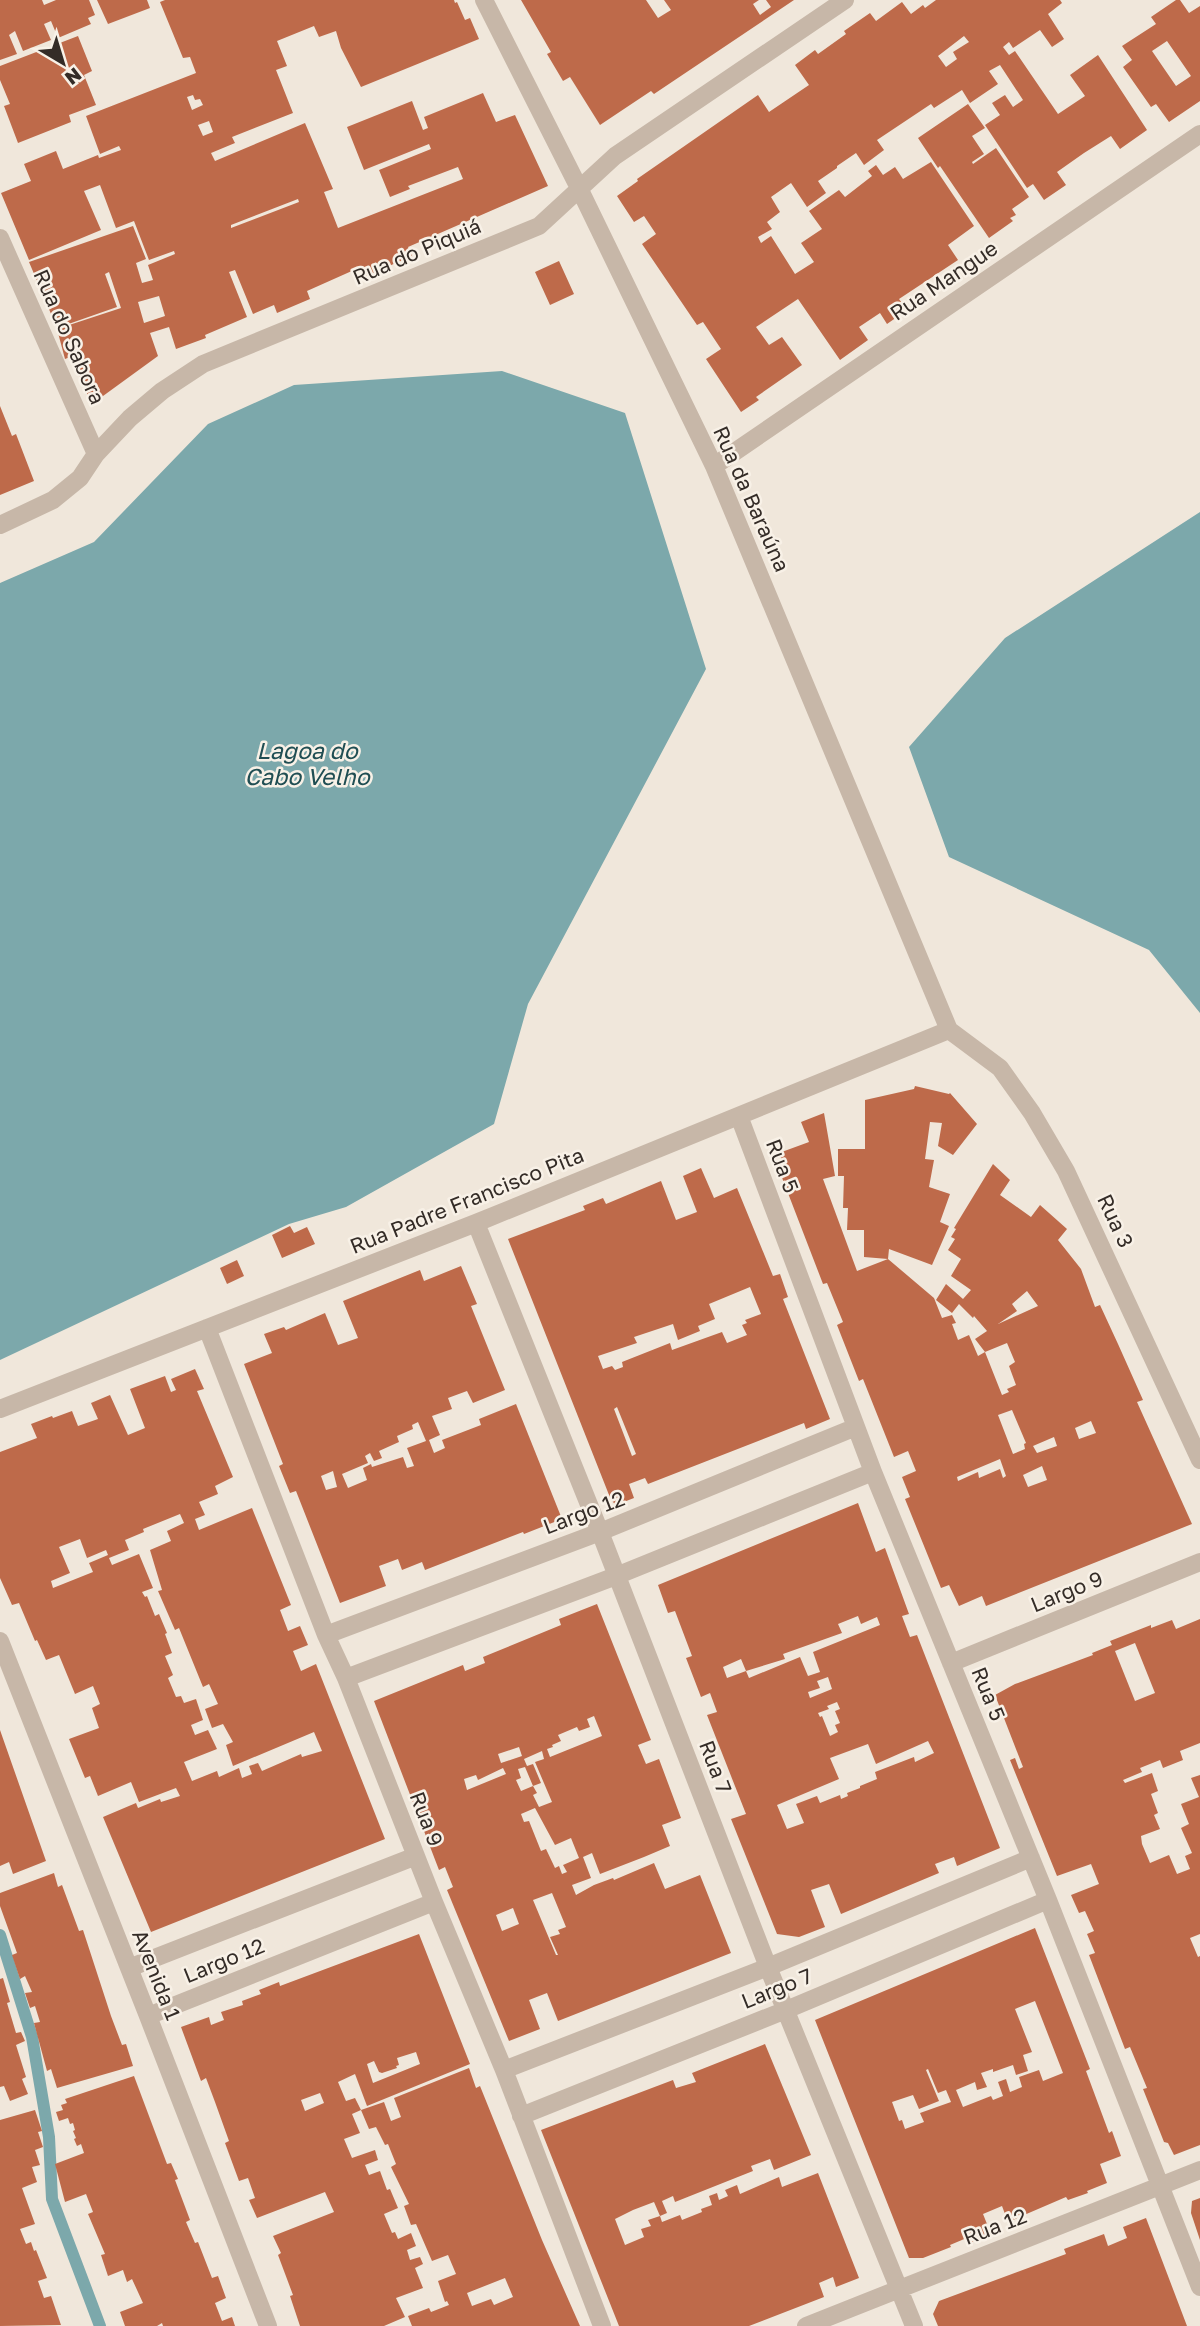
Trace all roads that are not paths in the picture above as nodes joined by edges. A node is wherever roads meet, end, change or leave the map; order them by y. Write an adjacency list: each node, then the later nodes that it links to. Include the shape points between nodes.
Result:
1 (484, 0): 4 (street, Rua da Baraúna)
2 (845, 0): 4 (street, Rua do Piquiá, via 615,156)
3 (1200, 134): 7 (street, Rua Mangue)
4 (579, 188): 6 (street, Rua do Piquiá, via 539,226 203,364 162,391); 7 (street, Rua da Baraúna)
5 (0, 238): 6 (street, Rua do Sabora)
6 (96, 454): 8 (street, Rua do Piquiá, via 80,478 53,500)
7 (714, 466): 9 (street, Rua da Baraúna)
8 (0, 526)
9 (948, 1030): 10 (street, Rua Padre Francisco Pita); 15 (street, Rua 3, via 1000,1068 1066,1171)
10 (739, 1116): 11 (street, Rua Padre Francisco Pita); 14 (street, Rua 5)
11 (476, 1223): 12 (street, Rua Padre Francisco Pita); 17 (street, Rua 7)
12 (206, 1328): 13 (street, Rua Padre Francisco Pita); 20 (street, Rua 9)
13 (0, 1409)
14 (856, 1427): 16 (street, Rua 5); 17 (street, Largo 12)
15 (1200, 1460)
16 (873, 1472): 19 (street); 22 (street, Rua 5)
17 (600, 1532): 19 (street, Rua 7); 20 (street, Largo 12)
18 (1200, 1562): 22 (street, Largo 9)
19 (616, 1576): 23 (street); 28 (street, Rua 7)
20 (326, 1635): 23 (street, Rua 9)
21 (0, 1641): 29 (street, Avenida 1)
22 (951, 1663): 25 (street, Rua 5)
23 (346, 1678): 24 (street, Rua 9)
24 (416, 1856): 27 (street, Rua 9); 29 (street, Largo 12)
25 (1031, 1858): 26 (street, Rua 5); 28 (street, Largo 7)
26 (1048, 1900): 30 (street, Largo 7); 35 (street, Rua 5)
27 (434, 1902): 31 (street, Largo 12); 32 (street, Rua 9)
28 (768, 1967): 30 (street, Rua 7); 32 (street, Largo 7)
29 (129, 1968): 31 (street, Avenida 1)
30 (786, 2010): 33 (street, Largo 7); 37 (street, Rua 7)
31 (148, 2016): 38 (street, Avenida 1)
32 (504, 2070): 33 (street, Rua 9)
33 (521, 2116): 39 (street, Rua 9)
34 (1200, 2170): 35 (street, Rua 12)
35 (1161, 2186): 36 (street, Rua 5); 37 (street, Rua 12)
36 (1200, 2287)
37 (899, 2288): 40 (street, Rua 12); 41 (street, Rua 7)
38 (268, 2326)
39 (601, 2326)
40 (806, 2326)
41 (914, 2326)

